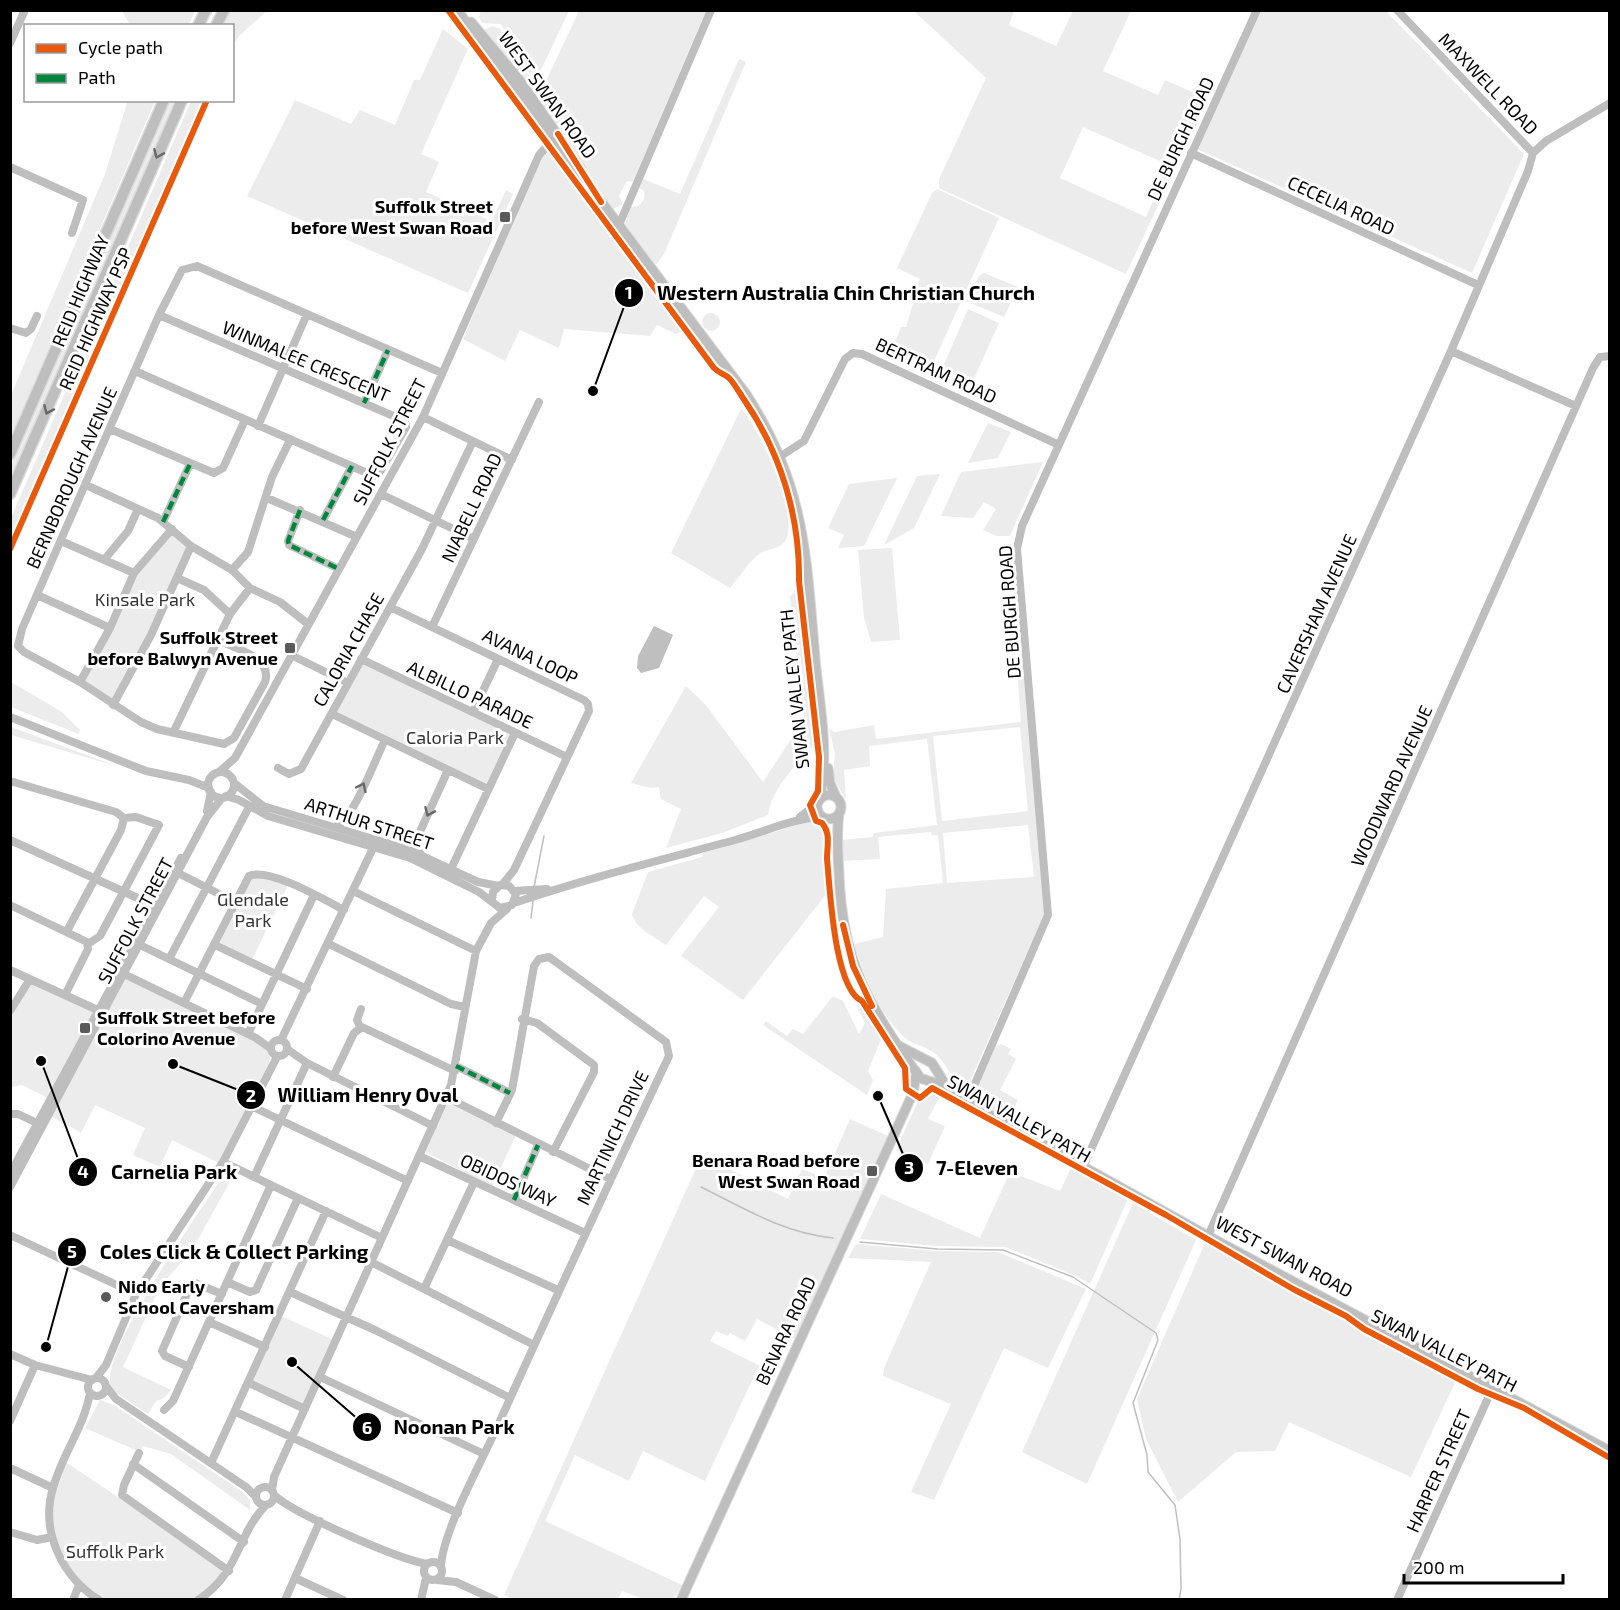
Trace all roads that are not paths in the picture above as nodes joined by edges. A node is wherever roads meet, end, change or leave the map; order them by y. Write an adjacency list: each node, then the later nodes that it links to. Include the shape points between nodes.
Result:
1 (25, 10): 11 (street)
2 (206, 10): 9 (highway)
3 (224, 10): 10 (highway)
4 (457, 10): 15 (main road, WEST SWAN ROAD)
5 (463, 10): 15 (main road, WEST SWAN ROAD)
6 (711, 10): 19 (street)
7 (1257, 10): 16 (street, DE BURGH ROAD)
8 (1397, 10): 17 (street, MAXWELL ROAD)
9 (199, 24)
10 (217, 24)
11 (10, 43)
12 (163, 102): 42 (highway, REID HIGHWAY)
13 (181, 102): 48 (highway, REID HIGHWAY, one-way to 48)
14 (1610, 103): 17 (street)
15 (555, 137): 19 (main road, WEST SWAN ROAD); 31 (street, SUFFOLK STREET, via 541,151 532,169)
16 (1191, 153): 21 (street, CECELIA ROAD); 41 (street, DE BURGH ROAD)
17 (1533, 153): 21 (street, CAVERSHAM AVENUE)
18 (10, 167): 20 (street, via 83,200)
19 (619, 225): 43 (main road, WEST SWAN ROAD, via 745,393)
20 (72, 233)
21 (1478, 285): 27 (street, CAVERSHAM AVENUE)
22 (307, 314): 24 (street, BERNBOROUGH AVENUE, via 192,265 182,270); 26 (street, BERNBOROUGH AVENUE); 29 (street)
23 (37, 315): 25 (street, via 26,333)
24 (159, 315): 29 (street, WINMALEE CRESCENT); 30 (street, BERNBOROUGH AVENUE)
25 (10, 328)
26 (388, 350): 31 (street, BERNBOROUGH AVENUE); 33 (street)
27 (1451, 351): 34 (street); 176 (street, CAVERSHAM AVENUE)
28 (1610, 356): 34 (street, WOODWARD AVENUE, via 1600,357 1596,362)
29 (284, 368): 33 (street, WINMALEE CRESCENT); 37 (street)
30 (135, 371): 36 (street, WINMALEE CRESCENT); 38 (street, BERNBOROUGH AVENUE)
31 (442, 373): 35 (street, SUFFOLK STREET)
32 (540, 402): 44 (street, NIABELL ROAD)
33 (364, 403): 46 (street, WINMALEE CRESCENT, via 406,425 378,475)
34 (1576, 406): 189 (street, WOODWARD AVENUE)
35 (423, 417): 40 (street); 49 (street, SUFFOLK STREET)
36 (245, 420): 37 (street, WINMALEE CRESCENT); 45 (street, via 218,472 210,473)
37 (258, 426): 39 (street, WINMALEE CRESCENT)
38 (110, 429): 45 (street); 47 (street, BERNBOROUGH AVENUE)
39 (290, 440): 46 (street, WINMALEE CRESCENT); 50 (street, via 272,477)
40 (472, 441): 44 (street); 54 (street, CALORIA CHASE)
41 (1057, 444): 43 (street, BERTRAM ROAD, via 853,353 845,359 804,441); 165 (street, DE BURGH ROAD, via 1026,514 1017,549 1048,915)
42 (10, 454)
43 (781, 456): 83 (main road, WEST SWAN ROAD, via 805,544)
44 (512, 460): 58 (street, NIABELL ROAD)
45 (190, 464): 55 (street)
46 (352, 466): 53 (street)
47 (86, 485): 51 (street); 59 (street, BERNBOROUGH AVENUE)
48 (10, 494)
49 (381, 494): 54 (street); 57 (street, SUFFOLK STREET)
50 (267, 498): 52 (street); 63 (street, via 248,552)
51 (138, 509): 55 (street); 61 (street, via 128,531)
52 (300, 510): 53 (street); 62 (street, via 289,545)
53 (322, 520): 57 (street)
54 (435, 521): 58 (street); 68 (street, CALORIA CHASE)
55 (163, 522): 56 (street)
56 (172, 529): 60 (street); 64 (street)
57 (357, 537): 62 (street, SUFFOLK STREET)
58 (474, 539): 71 (street, NIABELL ROAD)
59 (61, 541): 61 (street); 67 (street, BERNBOROUGH AVENUE)
60 (191, 546): 63 (street); 65 (street)
61 (104, 560): 64 (street)
62 (339, 569): 70 (street, SUFFOLK STREET)
63 (232, 570): 66 (street)
64 (134, 573): 72 (street)
65 (177, 578): 69 (street, via 204,590); 79 (street)
66 (250, 588): 69 (street); 70 (street, via 280,602)
67 (38, 595): 72 (street); 77 (street, BERNBOROUGH AVENUE, via 18,646)
68 (390, 607): 71 (street, AVANA LOOP); 75 (street, CALORIA CHASE)
69 (230, 614): 73 (street)
70 (308, 624): 74 (street, SUFFOLK STREET)
71 (432, 627): 76 (street, AVANA LOOP)
72 (110, 628): 77 (street)
73 (218, 640): 84 (street); 84 (street, BERNBOROUGH AVENUE, via 264,664 265,682 230,743)
74 (291, 655): 78 (street); 88 (street, SUFFOLK STREET)
75 (361, 659): 78 (street, CALORIA CHASE); 80 (street, ALBILLO PARADE)
76 (498, 659): 80 (street); 87 (street, AVANA LOOP, via 586,701 589,711)
77 (80, 681): 79 (street, BERNBOROUGH AVENUE)
78 (348, 682): 81 (street, CALORIA CHASE)
79 (113, 705): 84 (street, BERNBOROUGH AVENUE, via 157,729)
80 (473, 712): 85 (street, ALBILLO PARADE)
81 (332, 714): 86 (street); 89 (street, CALORIA CHASE, via 298,772 289,774)
82 (10, 717): 92 (street, via 146,771)
83 (822, 728): 98 (main road, WEST SWAN ROAD, via 828,745 828,777); 99 (main road, WEST SWAN ROAD, via 824,769)
84 (174, 731)
85 (515, 732): 87 (street, ALBILLO PARADE); 95 (street)
86 (385, 740): 90 (street); 105 (street, one-way to 86, via 349,816)
87 (567, 757): 110 (street, AVANA LOOP)
88 (236, 758): 91 (street, SUFFOLK STREET); 94 (street, SUFFOLK STREET)
89 (278, 768)
90 (448, 770): 95 (street); 108 (street, one-way to 108, via 418,836)
91 (216, 774): 92 (street); 94 (street, via 228,774); 96 (street)
92 (189, 780): 96 (street)
93 (10, 781): 103 (street, via 116,812)
94 (233, 781): 97 (street, via 232,791); 105 (street, ARTHUR STREET, via 263,806)
95 (488, 789): 109 (street)
96 (210, 790): 97 (street); 125 (street, SUFFOLK STREET, via 210,804 204,817)
97 (224, 797): 100 (street, ARTHUR STREET); 111 (street, SUFFOLK STREET, via 213,807)
98 (836, 797): 99 (main road, via 826,795); 101 (main road, via 841,805)
99 (818, 802): 102 (main road); 104 (street)
100 (249, 807): 107 (street, ARTHUR STREET, via 268,816); 115 (street)
101 (838, 814): 102 (main road, via 832,819); 113 (main road)
102 (823, 817): 104 (street); 113 (main road, via 830,830 832,865)
103 (124, 818): 112 (street); 118 (street, via 136,817 159,825)
104 (796, 820): 116 (street)
105 (332, 827): 107 (street, ARTHUR STREET)
106 (10, 840): 112 (street)
107 (375, 844): 108 (street, ARTHUR STREET); 119 (street); 122 (street, ARTHUR STREET)
108 (421, 854): 109 (street, ARTHUR STREET)
109 (451, 869): 114 (street, ARTHUR STREET, via 483,884)
110 (514, 870): 114 (street, AVANA LOOP); 117 (street, AVANA LOOP)
111 (178, 873): 115 (street); 132 (street, SUFFOLK STREET)
112 (95, 878): 118 (street); 129 (street)
113 (839, 884): 152 (main road, via 843,926 853,966 874,1011)
114 (500, 885): 117 (street); 122 (street, via 493,891)
115 (206, 888): 121 (street); 135 (street)
116 (558, 888): 117 (street); 123 (street)
117 (514, 890): 123 (street)
118 (123, 891): 125 (street); 130 (street, via 100,936)
119 (353, 891): 127 (street); 134 (street)
120 (314, 895): 121 (street, via 258,873 246,879); 127 (street); 139 (street)
121 (235, 902): 133 (street)
122 (493, 902): 126 (street); 128 (street)
123 (514, 903): 126 (street)
124 (10, 905): 129 (street)
125 (153, 905): 137 (street, SUFFOLK STREET)
126 (507, 909): 128 (street)
127 (344, 910): 131 (street)
128 (491, 923): 134 (street)
129 (67, 931): 130 (street)
130 (88, 944): 142 (street, via 86,956)
131 (328, 944): 141 (street); 145 (street, via 451,1004)
132 (140, 945): 135 (street); 137 (street, SUFFOLK STREET)
133 (215, 945): 138 (street); 139 (street)
134 (476, 951): 145 (street)
135 (170, 959): 138 (street)
136 (10, 970): 140 (street)
137 (121, 973): 143 (street); 148 (street, SUFFOLK STREET)
138 (199, 974): 143 (street); 144 (street)
139 (276, 974): 141 (street); 144 (street)
140 (30, 979): 142 (street); 147 (street)
141 (307, 989): 153 (street)
142 (65, 995): 148 (street)
143 (184, 1003): 151 (street)
144 (262, 1004): 151 (street)
145 (465, 1007): 156 (street)
146 (361, 1010): 150 (street, via 357,1020)
147 (10, 1011)
148 (101, 1012): 169 (street, SUFFOLK STREET); 183 (street, SUFFOLK STREET)
149 (522, 1020): 163 (street, MARTINICH DRIVE); 173 (street, via 537,1023 594,1065); 179 (street, MARTINICH DRIVE, via 536,961 549,957 666,1042 669,1056)
150 (360, 1027): 156 (street); 159 (street)
151 (252, 1036): 153 (street)
152 (899, 1046): 154 (main road); 158 (main road)
153 (279, 1048): 155 (street); 166 (street)
154 (925, 1060): 157 (main road, via 933,1064); 158 (main road, via 917,1064)
155 (303, 1061): 159 (street); 168 (street)
156 (456, 1069): 163 (street); 164 (street)
157 (935, 1071): 160 (main road); 161 (main road, WEST SWAN ROAD)
158 (916, 1073): 160 (main road); 162 (main road, BENARA ROAD)
159 (333, 1077): 171 (street)
160 (927, 1080): 161 (main road, WEST SWAN ROAD); 162 (main road, BENARA ROAD)
161 (947, 1087): 165 (main road, WEST SWAN ROAD)
162 (913, 1092): 253 (main road, BENARA ROAD)
163 (510, 1093): 170 (street, MARTINICH DRIVE)
164 (446, 1097): 170 (street); 171 (street)
165 (967, 1102): 176 (main road, WEST SWAN ROAD)
166 (251, 1106): 168 (street); 175 (street)
167 (10, 1114): 169 (street)
168 (280, 1120): 178 (street); 180 (street)
169 (37, 1123): 177 (street, SUFFOLK STREET)
170 (496, 1123): 172 (street)
171 (433, 1126): 174 (street)
172 (538, 1145): 173 (street); 185 (street)
173 (553, 1152): 179 (street)
174 (419, 1156): 180 (street); 181 (street, OBIDOS WAY)
175 (223, 1162): 178 (street); 197 (street)
176 (1083, 1167): 189 (main road, WEST SWAN ROAD)
177 (10, 1173)
178 (254, 1177): 182 (street)
179 (610, 1179): 187 (street, MARTINICH DRIVE)
180 (408, 1181): 190 (street)
181 (474, 1182): 185 (street, OBIDOS WAY); 191 (street)
182 (271, 1185): 184 (street); 193 (street)
183 (10, 1187)
184 (298, 1198): 186 (street); 193 (street, via 256,1290 250,1292)
185 (514, 1200): 187 (street, OBIDOS WAY)
186 (326, 1211): 190 (street); 196 (street)
187 (585, 1233): 195 (street, MARTINICH DRIVE)
188 (10, 1235): 197 (street)
189 (1208, 1236): 212 (main road, WEST SWAN ROAD)
190 (382, 1238): 192 (street)
191 (447, 1240): 194 (street); 195 (street)
192 (371, 1262): 194 (street); 199 (street)
193 (227, 1282): 198 (street)
194 (424, 1289): 201 (street)
195 (558, 1290): 201 (street, MARTINICH DRIVE)
196 (290, 1292): 199 (street); 202 (street)
197 (136, 1294): 205 (street)
198 (222, 1294): 200 (street); 206 (street, via 193,1283 180,1309 162,1351)
199 (346, 1317): 208 (street); 214 (street)
200 (209, 1322): 202 (street); 206 (street)
201 (534, 1345): 214 (street, MARTINICH DRIVE)
202 (265, 1347): 210 (street)
203 (10, 1353): 204 (street)
204 (36, 1365): 207 (street); 219 (street)
205 (106, 1365): 209 (street); 211 (street)
206 (189, 1367): 217 (street, via 173,1401)
207 (75, 1377): 209 (street); 213 (street)
208 (320, 1377): 216 (street); 223 (street)
209 (94, 1379): 211 (street); 213 (street)
210 (249, 1383): 216 (street); 218 (street)
211 (106, 1384): 213 (street); 215 (street)
212 (1493, 1387): 221 (main road, WEST SWAN ROAD); 254 (street, HARPER STREET)
213 (95, 1393): 215 (street); 228 (street)
214 (510, 1398): 223 (street, MARTINICH DRIVE)
215 (116, 1399): 224 (street)
216 (305, 1409): 220 (street)
217 (164, 1410)
218 (236, 1412): 220 (street); 224 (street)
219 (10, 1421)
220 (292, 1437): 229 (street); 233 (street)
221 (1610, 1450)
222 (139, 1453): 225 (street)
223 (484, 1454): 233 (street, MARTINICH DRIVE)
224 (211, 1463): 227 (street)
225 (133, 1464): 238 (street); 241 (street, via 122,1491 125,1499)
226 (10, 1468): 228 (street)
227 (246, 1486): 229 (street); 230 (street)
228 (53, 1488): 237 (street)
229 (267, 1490): 230 (street); 231 (street); 232 (street)
230 (257, 1499): 232 (street); 234 (street)
231 (284, 1504): 232 (street); 235 (street)
232 (268, 1505): 234 (street)
233 (458, 1513): 239 (street, MARTINICH DRIVE)
234 (256, 1516): 238 (street)
235 (320, 1521): 242 (street); 243 (street)
236 (10, 1532): 237 (street, via 37,1540)
237 (52, 1537): 245 (street, via 65,1567)
238 (244, 1542): 241 (street)
239 (444, 1545): 240 (street, MARTINICH DRIVE); 242 (street, MARTINICH DRIVE)
240 (441, 1568): 242 (street); 242 (street, MARTINICH DRIVE); 244 (street)
241 (229, 1571): 249 (street)
242 (430, 1572): 244 (street); 246 (street)
243 (295, 1578): 250 (street); 251 (street)
244 (456, 1582): 252 (street)
245 (80, 1585): 247 (street); 248 (street)
246 (422, 1597)
247 (73, 1599)
248 (99, 1599)
249 (198, 1599)
250 (285, 1599)
251 (343, 1599)
252 (495, 1599)
253 (683, 1599)
254 (1397, 1599)

